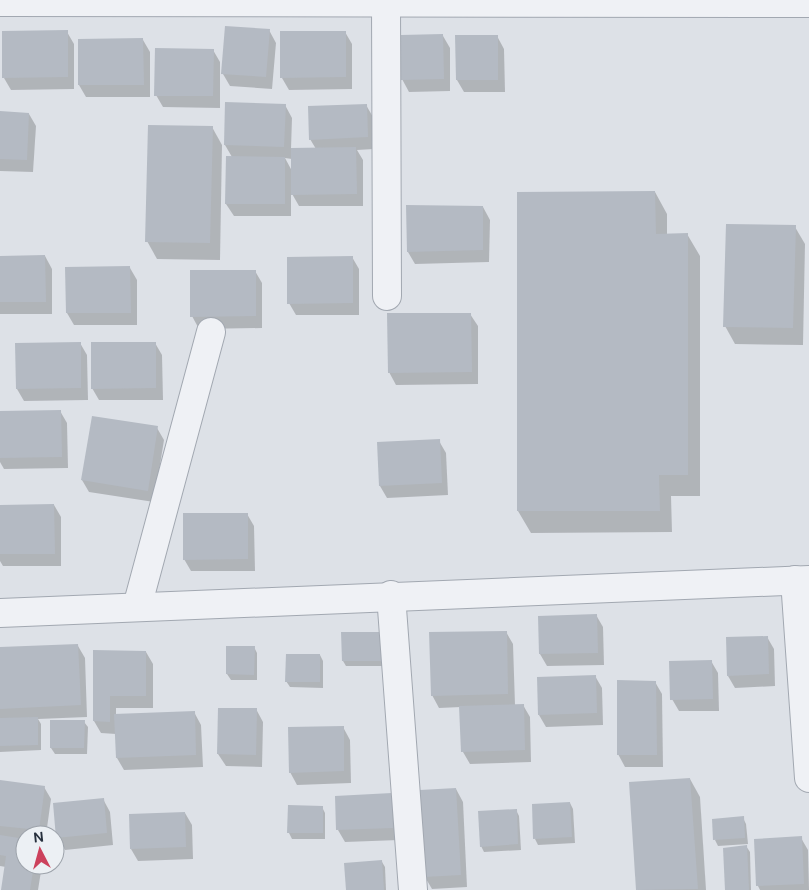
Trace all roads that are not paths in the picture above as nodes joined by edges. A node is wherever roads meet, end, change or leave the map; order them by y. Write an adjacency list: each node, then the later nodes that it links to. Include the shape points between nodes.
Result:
1 (0, 2): 2 (street)
2 (386, 3): 3 (street); 4 (street)
3 (809, 3)
4 (387, 296)
5 (211, 332): 8 (street)
6 (802, 580): 7 (street); 10 (street)
7 (391, 596): 8 (street); 11 (street)
8 (137, 607): 9 (street)
9 (0, 612)
10 (809, 778)
11 (413, 890)

